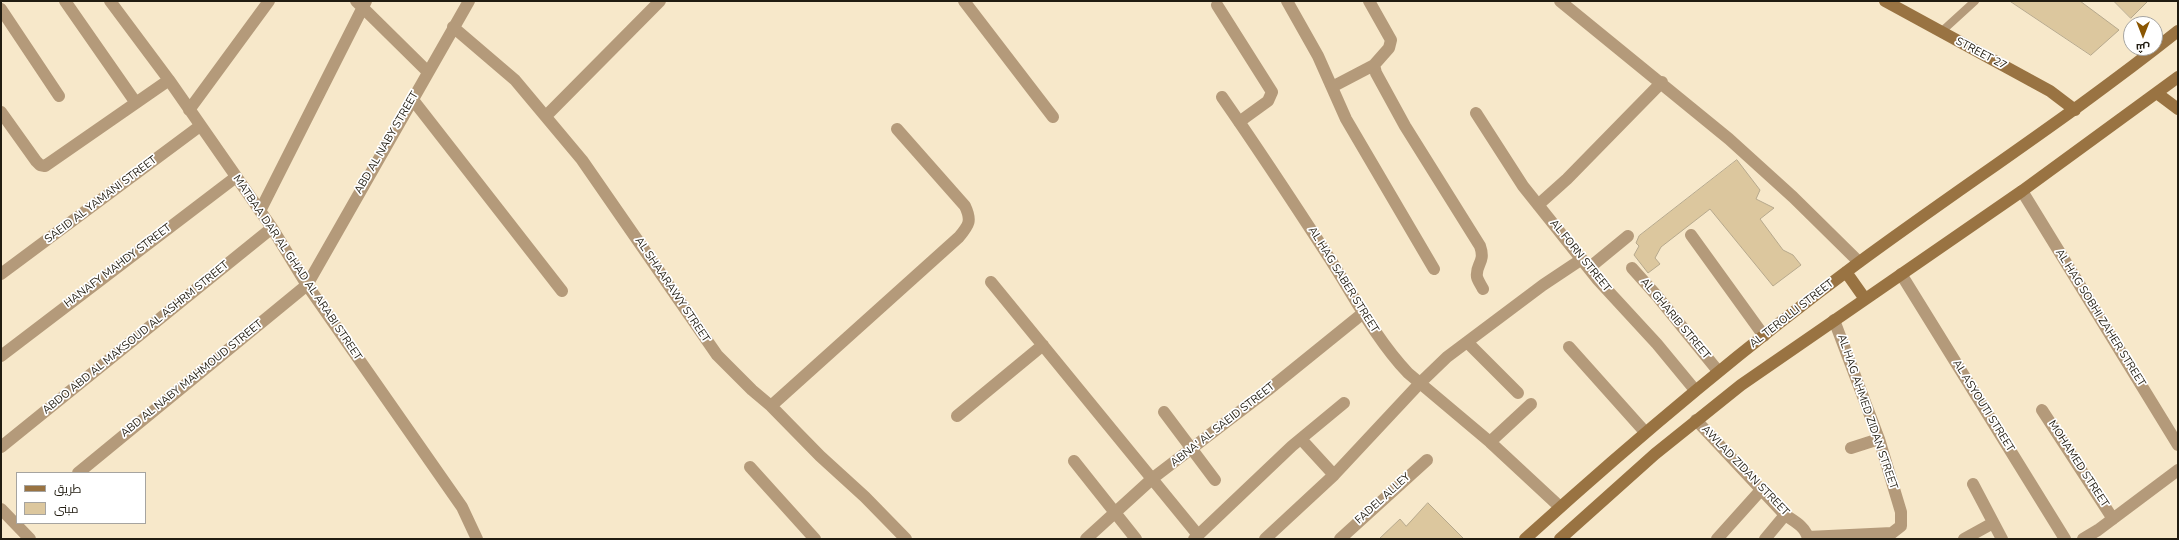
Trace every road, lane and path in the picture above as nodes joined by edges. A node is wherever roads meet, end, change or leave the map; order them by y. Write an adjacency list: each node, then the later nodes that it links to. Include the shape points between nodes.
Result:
1 (65, 1): 28 (street)
2 (110, 1): 21 (street, MATBAA DAR AL GHAD AL ARABI STREET)
3 (269, 1): 30 (street)
4 (468, 1): 15 (street, ABD AL NABY STREET)
5 (660, 1): 34 (street)
6 (964, 1): 35 (street)
7 (1287, 1): 23 (street, via 1303,27)
8 (1369, 1): 18 (street, via 1391,40 1389,48)
9 (1560, 1): 22 (street)
10 (1885, 1): 17 (street, STREET 27)
11 (1975, 1): 17 (lane)
12 (361, 3): 19 (street); 42 (street)
13 (1217, 5): 36 (street, via 1272,92 1268,101)
14 (1, 9): 25 (street)
15 (453, 27): 19 (street, ABD AL NABY STREET); 34 (street, AL SHAARAWY STREET, via 515,80)
16 (2178, 31): 31 (street, AL TEROLLI STREET)
17 (1940, 32): 31 (street, STREET 27, via 2050,91)
18 (1374, 65): 23 (street); 55 (street, via 1405,126 1480,246 1482,261 1477,276)
19 (428, 72): 27 (street, ABD AL NABY STREET)
20 (2178, 77): 24 (street)
21 (169, 80): 28 (street); 30 (street, MATBAA DAR AL GHAD AL ARABI STREET)
22 (1662, 82): 41 (street); 46 (street, via 1781,187)
23 (1332, 87): 49 (street, via 1346,118)
24 (2158, 94): 29 (street); 40 (street)
25 (59, 96)
26 (1222, 97): 36 (street, AL HAG SABER STREET)
27 (413, 100): 54 (street, ABD AL NABY STREET); 56 (street)
28 (136, 103): 32 (street, via 45,166 36,161)
29 (2178, 109)
30 (189, 110): 37 (street, MATBAA DAR AL GHAD AL ARABI STREET)
31 (2075, 110): 46 (street, AL TEROLLI STREET)
32 (1, 112)
33 (1476, 113): 41 (street, AL FORN STREET, via 1513,172)
34 (546, 116): 71 (street, AL SHAARAWY STREET, via 615,206 702,336 734,374)
35 (1053, 117)
36 (1239, 122): 58 (street, AL HAG SABER STREET, via 1305,219)
37 (200, 126): 39 (street, MATBAA DAR AL GHAD AL ARABI STREET); 51 (street, SAEID AL YAMANI STREET)
38 (898, 129): 71 (street, via 965,206 970,216 967,226 959,237)
39 (236, 177): 42 (street, MATBAA DAR AL GHAD AL ARABI STREET); 64 (street, HANAFY MAHDY STREET)
40 (2022, 191): 52 (street); 80 (street, AL HAG SOBHI ZAHER STREET)
41 (1538, 205): 47 (street, AL FORN STREET)
42 (260, 212): 43 (street, MATBAA DAR AL GHAD AL ARABI STREET)
43 (272, 228): 54 (street, MATBAA DAR AL GHAD AL ARABI STREET); 81 (street, ABDO ABD AL MAKSOUD AL ASHRM STREET)
44 (1691, 235): 60 (street)
45 (1628, 236): 47 (street)
46 (1859, 262): 50 (street, AL TEROLLI STREET)
47 (1585, 264): 61 (street, via 1543,285); 67 (street, AL FORN STREET)
48 (1632, 268): 65 (street, AL GHARIB STREET)
49 (1434, 269)
50 (1846, 272): 57 (street); 60 (street, AL TEROLLI STREET)
51 (1, 274)
52 (1901, 274): 57 (street); 119 (street, AL ASYOUTI STREET)
53 (991, 282): 62 (street)
54 (307, 285): 88 (street, ABD AL NABY MAHMOUD STREET); 106 (street, MATBAA DAR AL GHAD AL ARABI STREET, via 462,506)
55 (1482, 289)
56 (562, 291)
57 (1865, 299): 59 (street)
58 (1362, 314): 66 (street, AL HAG SABER STREET, via 1396,361); 83 (street, ABNA' AL SAEID STREET)
59 (1834, 320): 75 (street); 78 (street, AL HAG AHMED ZIDAN STREET)
60 (1764, 336): 65 (street, AL TEROLLI STREET)
61 (1467, 342): 66 (street); 68 (street)
62 (1043, 345): 74 (street); 90 (street)
63 (1569, 347): 76 (street)
64 (1, 356)
65 (1718, 371): 67 (street, AL TEROLLI STREET)
66 (1420, 383): 79 (street, AL HAG SABER STREET); 89 (street)
67 (1695, 390): 76 (street, AL TEROLLI STREET)
68 (1518, 393)
69 (1344, 404): 77 (street)
70 (1531, 404): 79 (street)
71 (771, 406): 108 (street, AL SHAARAWY STREET)
72 (2042, 410): 98 (street, MOHAMED STREET)
73 (1164, 412): 83 (street)
74 (958, 416)
75 (1696, 420): 93 (street, AWLAD ZIDAN STREET); 114 (street)
76 (1645, 432): 94 (street, AL TEROLLI STREET)
77 (1301, 439): 89 (street); 102 (street)
78 (1879, 439): 82 (street); 103 (street, AL HAG AHMED ZIDAN STREET, via 1902,519 1897,530)
79 (1490, 442): 94 (street, AL HAG SABER STREET)
80 (2178, 445)
81 (1, 447)
82 (1851, 448)
83 (1192, 449): 90 (street, ABNA' AL SAEID STREET); 91 (street)
84 (1427, 460): 112 (street, FADEL ALLEY)
85 (1074, 461): 96 (street)
86 (750, 467): 107 (street)
87 (2178, 470): 98 (street)
88 (79, 472)
89 (1334, 475): 111 (street)
90 (1153, 478): 96 (street, ABNA' AL SAEID STREET); 102 (street)
91 (1215, 480)
92 (1972, 484): 99 (street)
93 (1761, 490): 97 (street, AWLAD ZIDAN STREET); 115 (street)
94 (1560, 507): 113 (street, AL TEROLLI STREET)
95 (1, 509): 100 (street)
96 (1115, 512): 109 (street, ABNA' AL SAEID STREET); 110 (street)
97 (1785, 515): 104 (street, AWLAD ZIDAN STREET, via 1802,527); 116 (street)
98 (2113, 519): 101 (street)
99 (1993, 522): 117 (street); 118 (street)
100 (16, 524): 105 (street)
101 (2101, 535): 120 (street)
102 (1196, 537)
103 (1880, 537): 104 (street)
104 (1808, 538)
105 (30, 539)
106 (477, 539)
107 (815, 539)
108 (906, 539)
109 (1086, 539)
110 (1136, 539)
111 (1265, 539)
112 (1340, 539)
113 (1525, 539)
114 (1560, 539)
115 (1717, 539)
116 (1765, 539)
117 (1964, 539)
118 (2002, 539)
119 (2065, 539)
120 (2083, 539)

